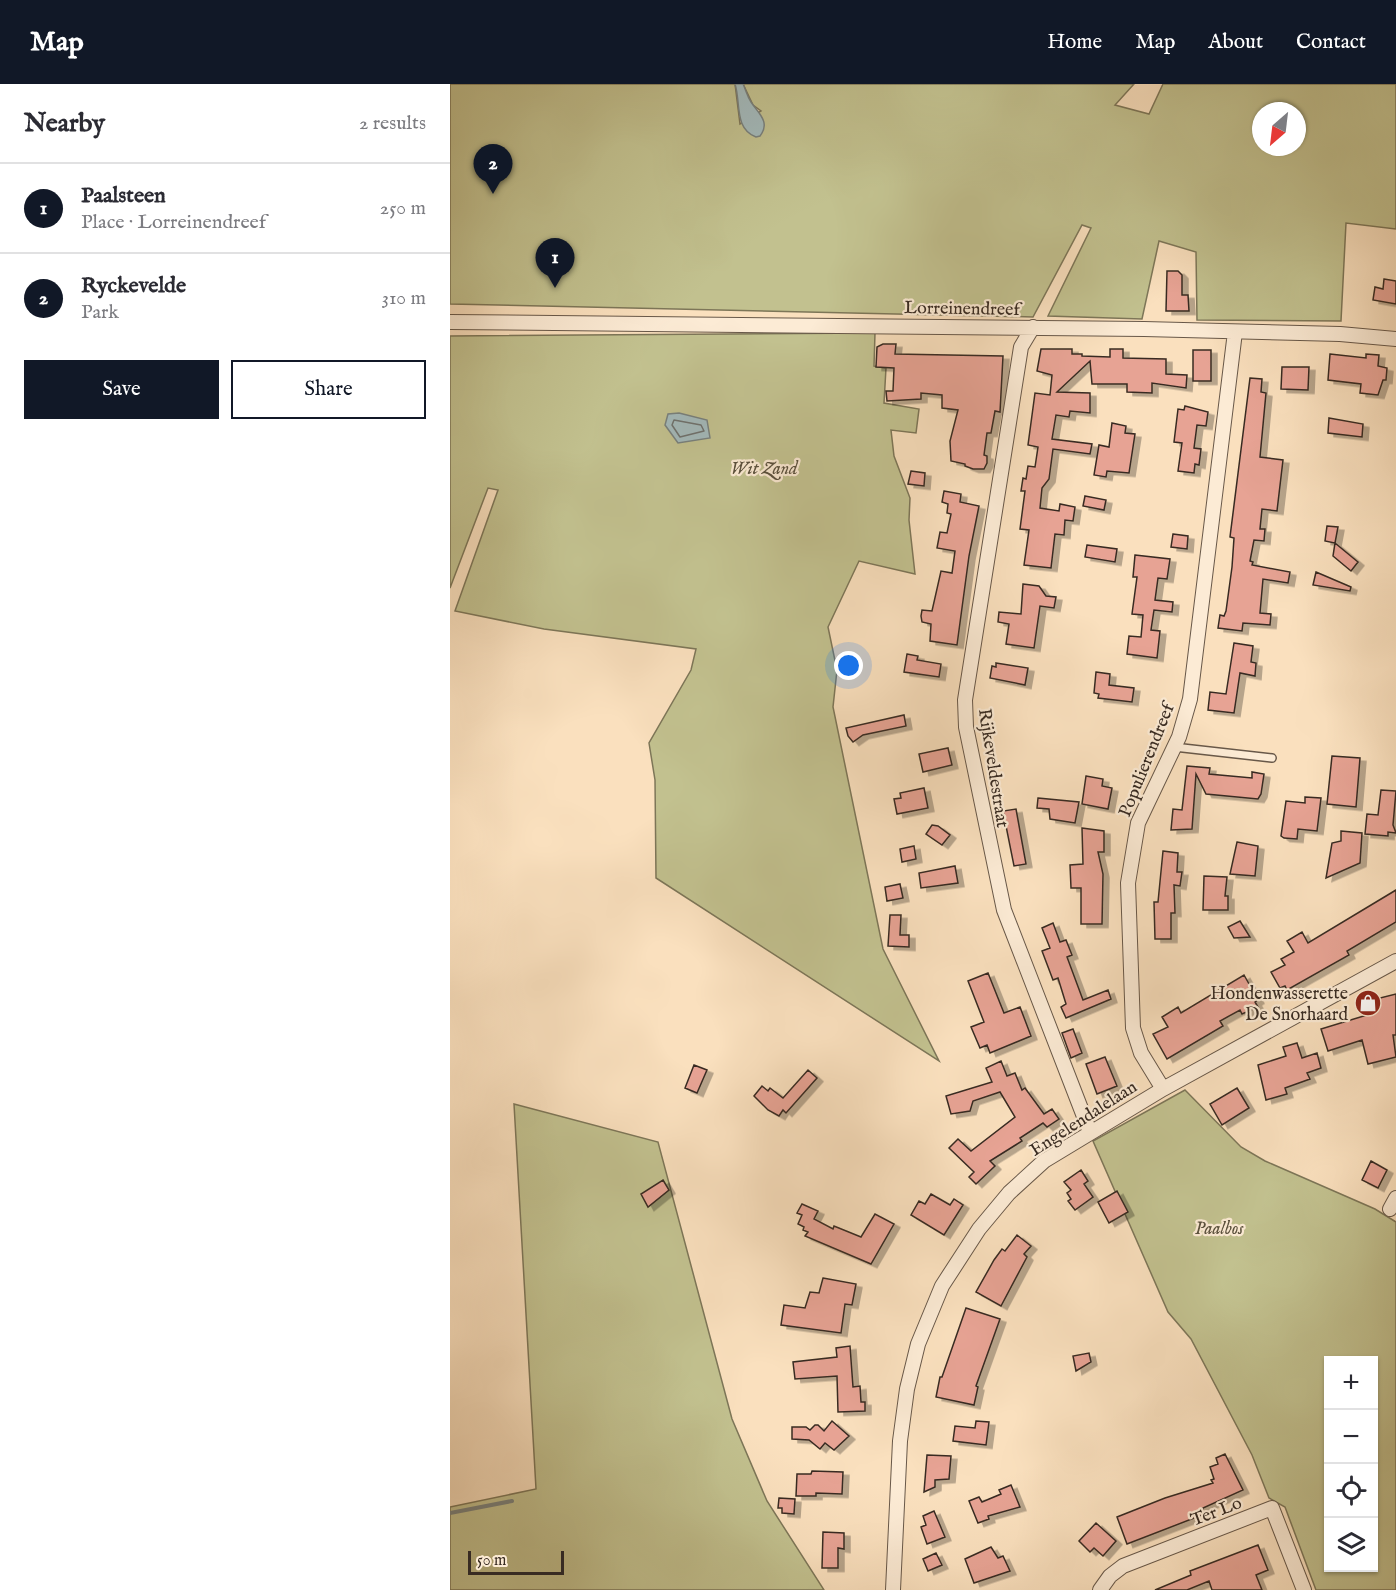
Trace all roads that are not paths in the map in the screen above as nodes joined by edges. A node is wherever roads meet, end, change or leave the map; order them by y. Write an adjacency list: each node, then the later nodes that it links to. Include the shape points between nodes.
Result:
1 (450, 322): 2 (street, Lorreinendreef)
2 (1033, 327): 3 (street, Lorreinendreef); 9 (street, Rijkeveldestraat, via 1021,347 965,700 966,727 1004,910)
3 (1235, 332): 4 (street, Lorreinendreef); 5 (street, Populierendreef, via 1190,699)
4 (1396, 339)
5 (1174, 747): 6 (lane); 8 (street, Populierendreef, via 1138,823 1128,883 1133,1028 1141,1053)
6 (1272, 758)
7 (1396, 961): 8 (street, Engelendalelaan)
8 (1162, 1089): 9 (street, Engelendalelaan)
9 (1090, 1132): 10 (street, Engelendalelaan, via 1044,1161 1009,1194 979,1229 942,1286 918,1344 907,1389 900,1441)
10 (893, 1590)
11 (1100, 1590): 12 (street, Ter Lo, via 1123,1566 1272,1508)
12 (1304, 1590)

